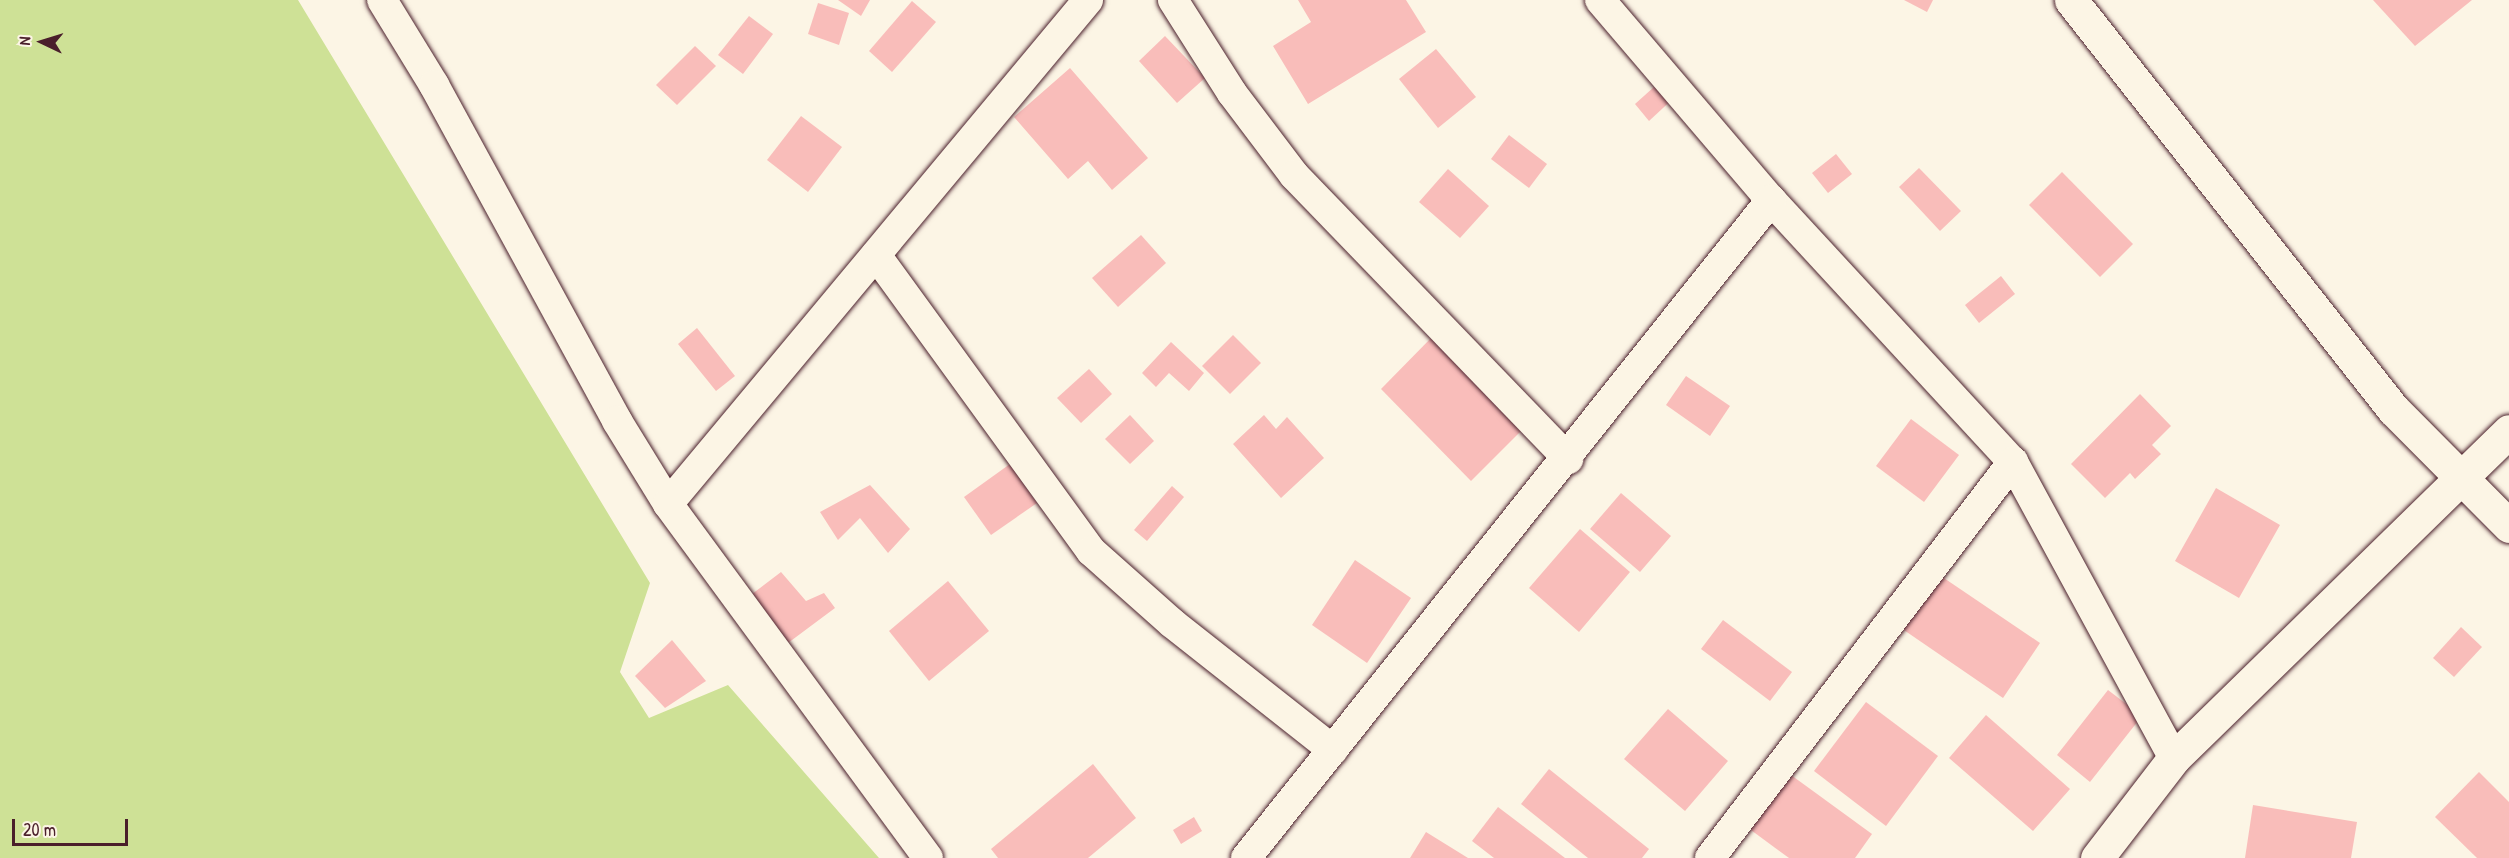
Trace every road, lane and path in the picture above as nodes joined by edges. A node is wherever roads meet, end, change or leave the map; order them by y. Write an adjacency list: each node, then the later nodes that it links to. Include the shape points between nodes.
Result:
1 (382, 0): 12 (street, via 434,85 617,421)
2 (1088, 0): 7 (street)
3 (1173, 0): 9 (street, via 1232,93 1294,175)
4 (1600, 0): 6 (street)
5 (2071, 0): 11 (street, via 2393,409)
6 (1771, 200): 9 (street); 10 (street)
7 (876, 255): 12 (street); 14 (street, via 1090,551 1172,623)
8 (2509, 431): 11 (street)
9 (1568, 459): 14 (street)
10 (2013, 462): 15 (street); 18 (street)
11 (2459, 476): 13 (street); 15 (street)
12 (668, 504): 16 (street)
13 (2509, 526)
14 (1333, 750): 17 (street)
15 (2174, 758): 19 (street)
16 (928, 858)
17 (1246, 858)
18 (1710, 858)
19 (2097, 858)

